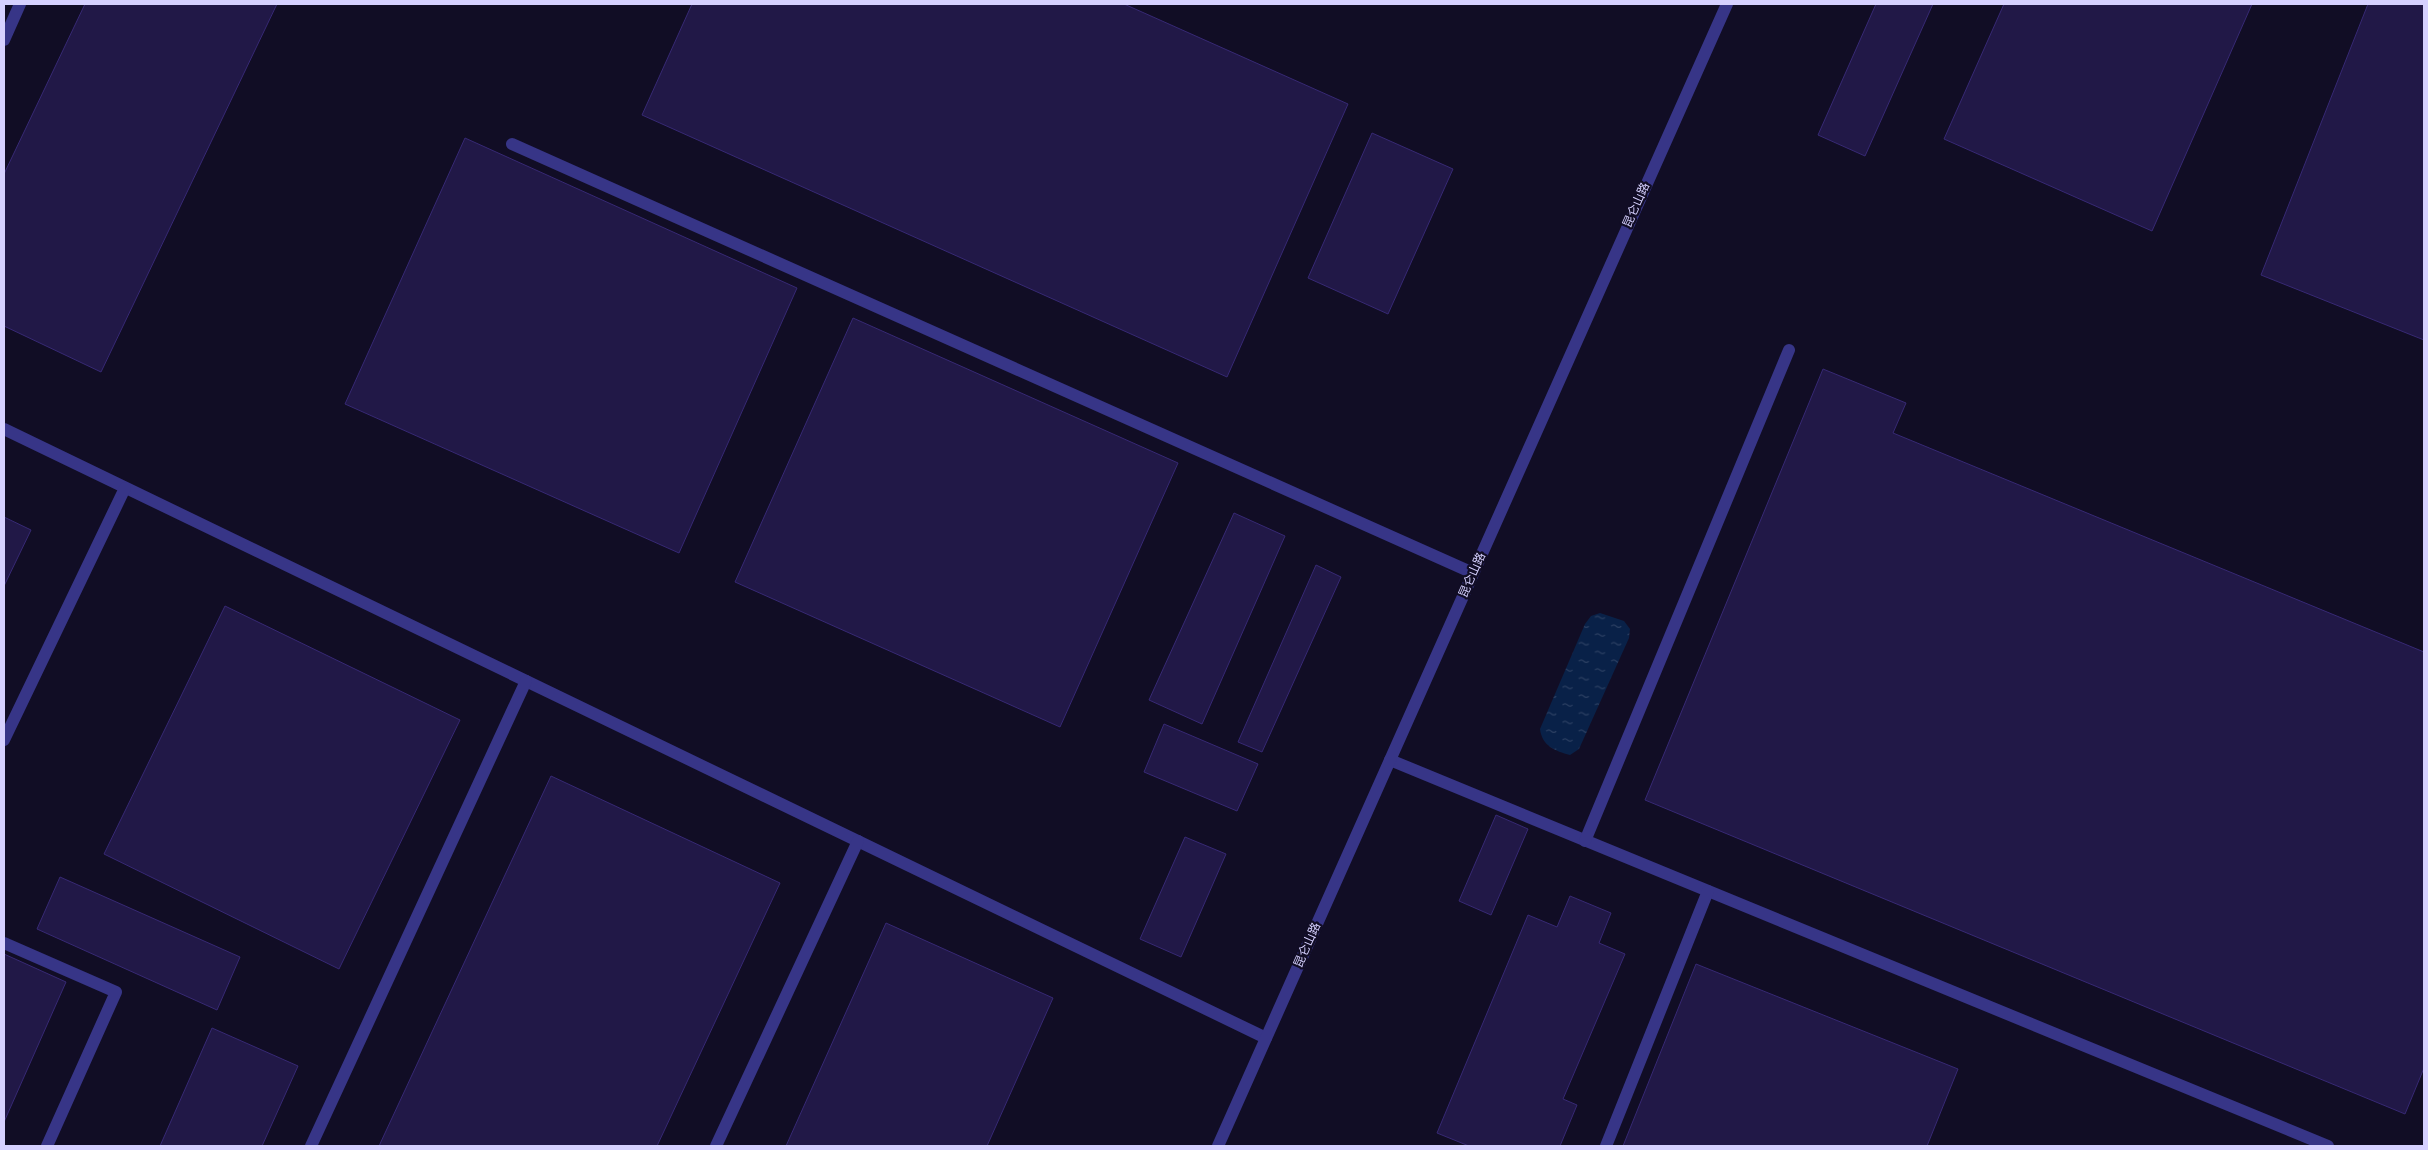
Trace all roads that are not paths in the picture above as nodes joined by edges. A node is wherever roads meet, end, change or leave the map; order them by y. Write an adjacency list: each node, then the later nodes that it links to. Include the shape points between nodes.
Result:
1 (20, 4): 3 (street)
2 (1727, 4): 8 (street, 昆仑山路)
3 (4, 40)
4 (512, 144): 8 (street)
5 (1789, 350): 13 (street)
6 (4, 429): 7 (street)
7 (125, 488): 9 (street); 10 (street)
8 (1473, 573): 11 (street, 昆仑山路)
9 (526, 681): 12 (street); 18 (street)
10 (4, 740)
11 (1390, 760): 13 (street); 16 (street, 昆仑山路)
12 (858, 841): 16 (street); 19 (street)
13 (1585, 841): 14 (street)
14 (1708, 891): 21 (street); 22 (street)
15 (4, 943): 17 (street, via 116,992)
16 (1266, 1038): 20 (street, 昆仑山路)
17 (46, 1146)
18 (311, 1146)
19 (716, 1146)
20 (1218, 1146)
21 (1606, 1146)
22 (2328, 1146)

